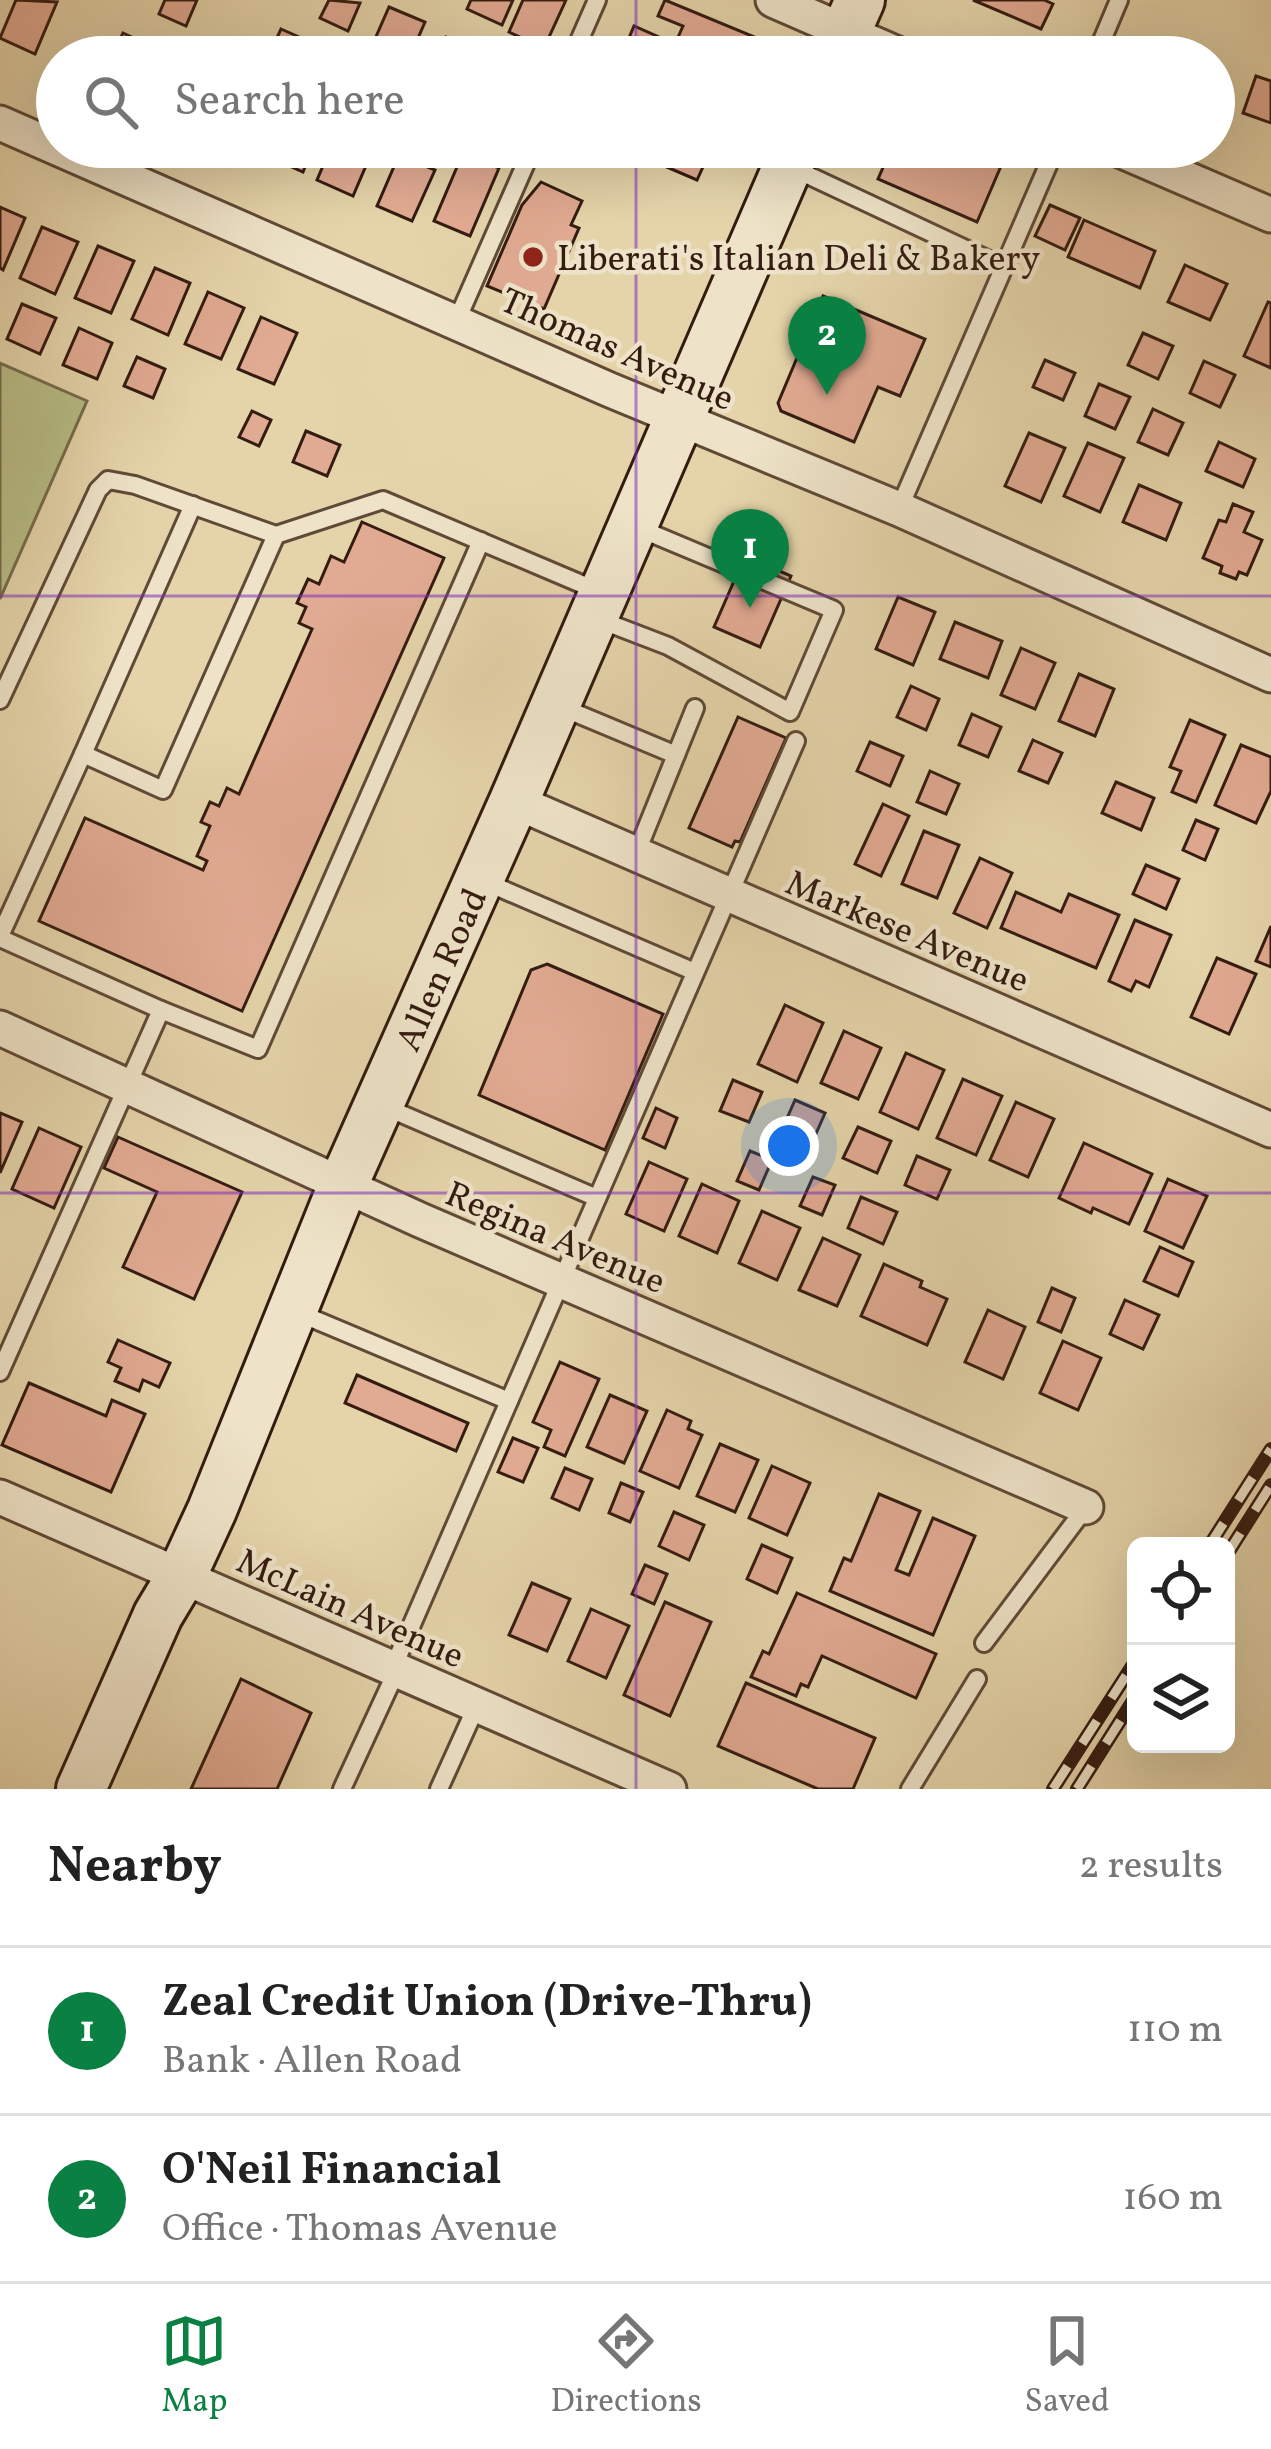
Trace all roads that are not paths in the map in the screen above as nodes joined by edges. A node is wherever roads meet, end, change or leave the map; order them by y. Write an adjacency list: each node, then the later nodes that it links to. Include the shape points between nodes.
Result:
1 (597, 0): 5 (lane)
2 (772, 0): 4 (street)
3 (1119, 0): 6 (lane)
4 (847, 30)
5 (581, 36)
6 (1103, 36)
7 (0, 123): 8 (street, Thomas Avenue)
8 (36, 139)
9 (104, 168): 17 (street, Thomas Avenue)
10 (523, 168): 17 (lane)
11 (771, 168): 18 (main road, Allen Road)
12 (807, 168): 16 (lane)
13 (1047, 168): 16 (lane)
14 (1162, 168): 15 (street)
15 (1271, 215)
16 (1004, 267): 20 (lane)
17 (457, 320): 18 (street, Thomas Avenue)
18 (679, 418): 20 (street, Thomas Avenue); 21 (main road, Allen Road)
19 (193, 506): 22 (lane); 26 (lane, via 135,484 108,480 98,490); 30 (lane)
20 (899, 509): 25 (street, Thomas Avenue)
21 (634, 526): 24 (main road, Allen Road); 24 (lane, via 834,610 790,712)
22 (276, 535): 23 (lane, via 383,500); 30 (lane, via 163,790)
23 (481, 541): 24 (lane); 38 (lane, via 258,1048)
24 (599, 605): 27 (main road, Allen Road)
25 (1271, 675)
26 (0, 700)
27 (556, 705): 31 (lane); 32 (main road, Allen Road)
28 (695, 708): 31 (lane)
29 (796, 741): 35 (lane)
30 (83, 754): 36 (lane)
31 (676, 755): 33 (lane)
32 (514, 801): 33 (street, Markese Avenue); 34 (main road, Allen Road)
33 (636, 854): 35 (street, Markese Avenue)
34 (480, 879): 37 (lane); 41 (main road, Allen Road)
35 (729, 894): 37 (lane); 42 (street, Markese Avenue)
36 (0, 937): 38 (lane)
37 (695, 972): 44 (lane)
38 (161, 1010): 40 (lane)
39 (0, 1028): 40 (street, Regina Avenue)
40 (128, 1085): 43 (street, Regina Avenue); 47 (lane)
41 (379, 1104): 43 (main road, Allen Road); 44 (lane)
42 (1271, 1130)
43 (343, 1185): 45 (street, Regina Avenue); 46 (main road, Allen Road)
44 (597, 1198): 45 (lane)
45 (562, 1280): 48 (lane); 50 (street, Regina Avenue)
46 (292, 1311): 48 (lane); 51 (main road, Allen Road)
47 (0, 1372)
48 (509, 1401): 53 (lane)
49 (0, 1497): 51 (street, McLain Avenue)
50 (1086, 1507): 52 (lane)
51 (182, 1575): 53 (street, McLain Avenue); 56 (main road, Allen Road)
52 (984, 1643)
53 (395, 1669): 55 (street, McLain Avenue); 57 (lane)
54 (977, 1679): 60 (lane)
55 (477, 1705): 58 (lane); 59 (street, McLain Avenue)
56 (81, 1789)
57 (342, 1789)
58 (440, 1789)
59 (669, 1789)
60 (910, 1789)

